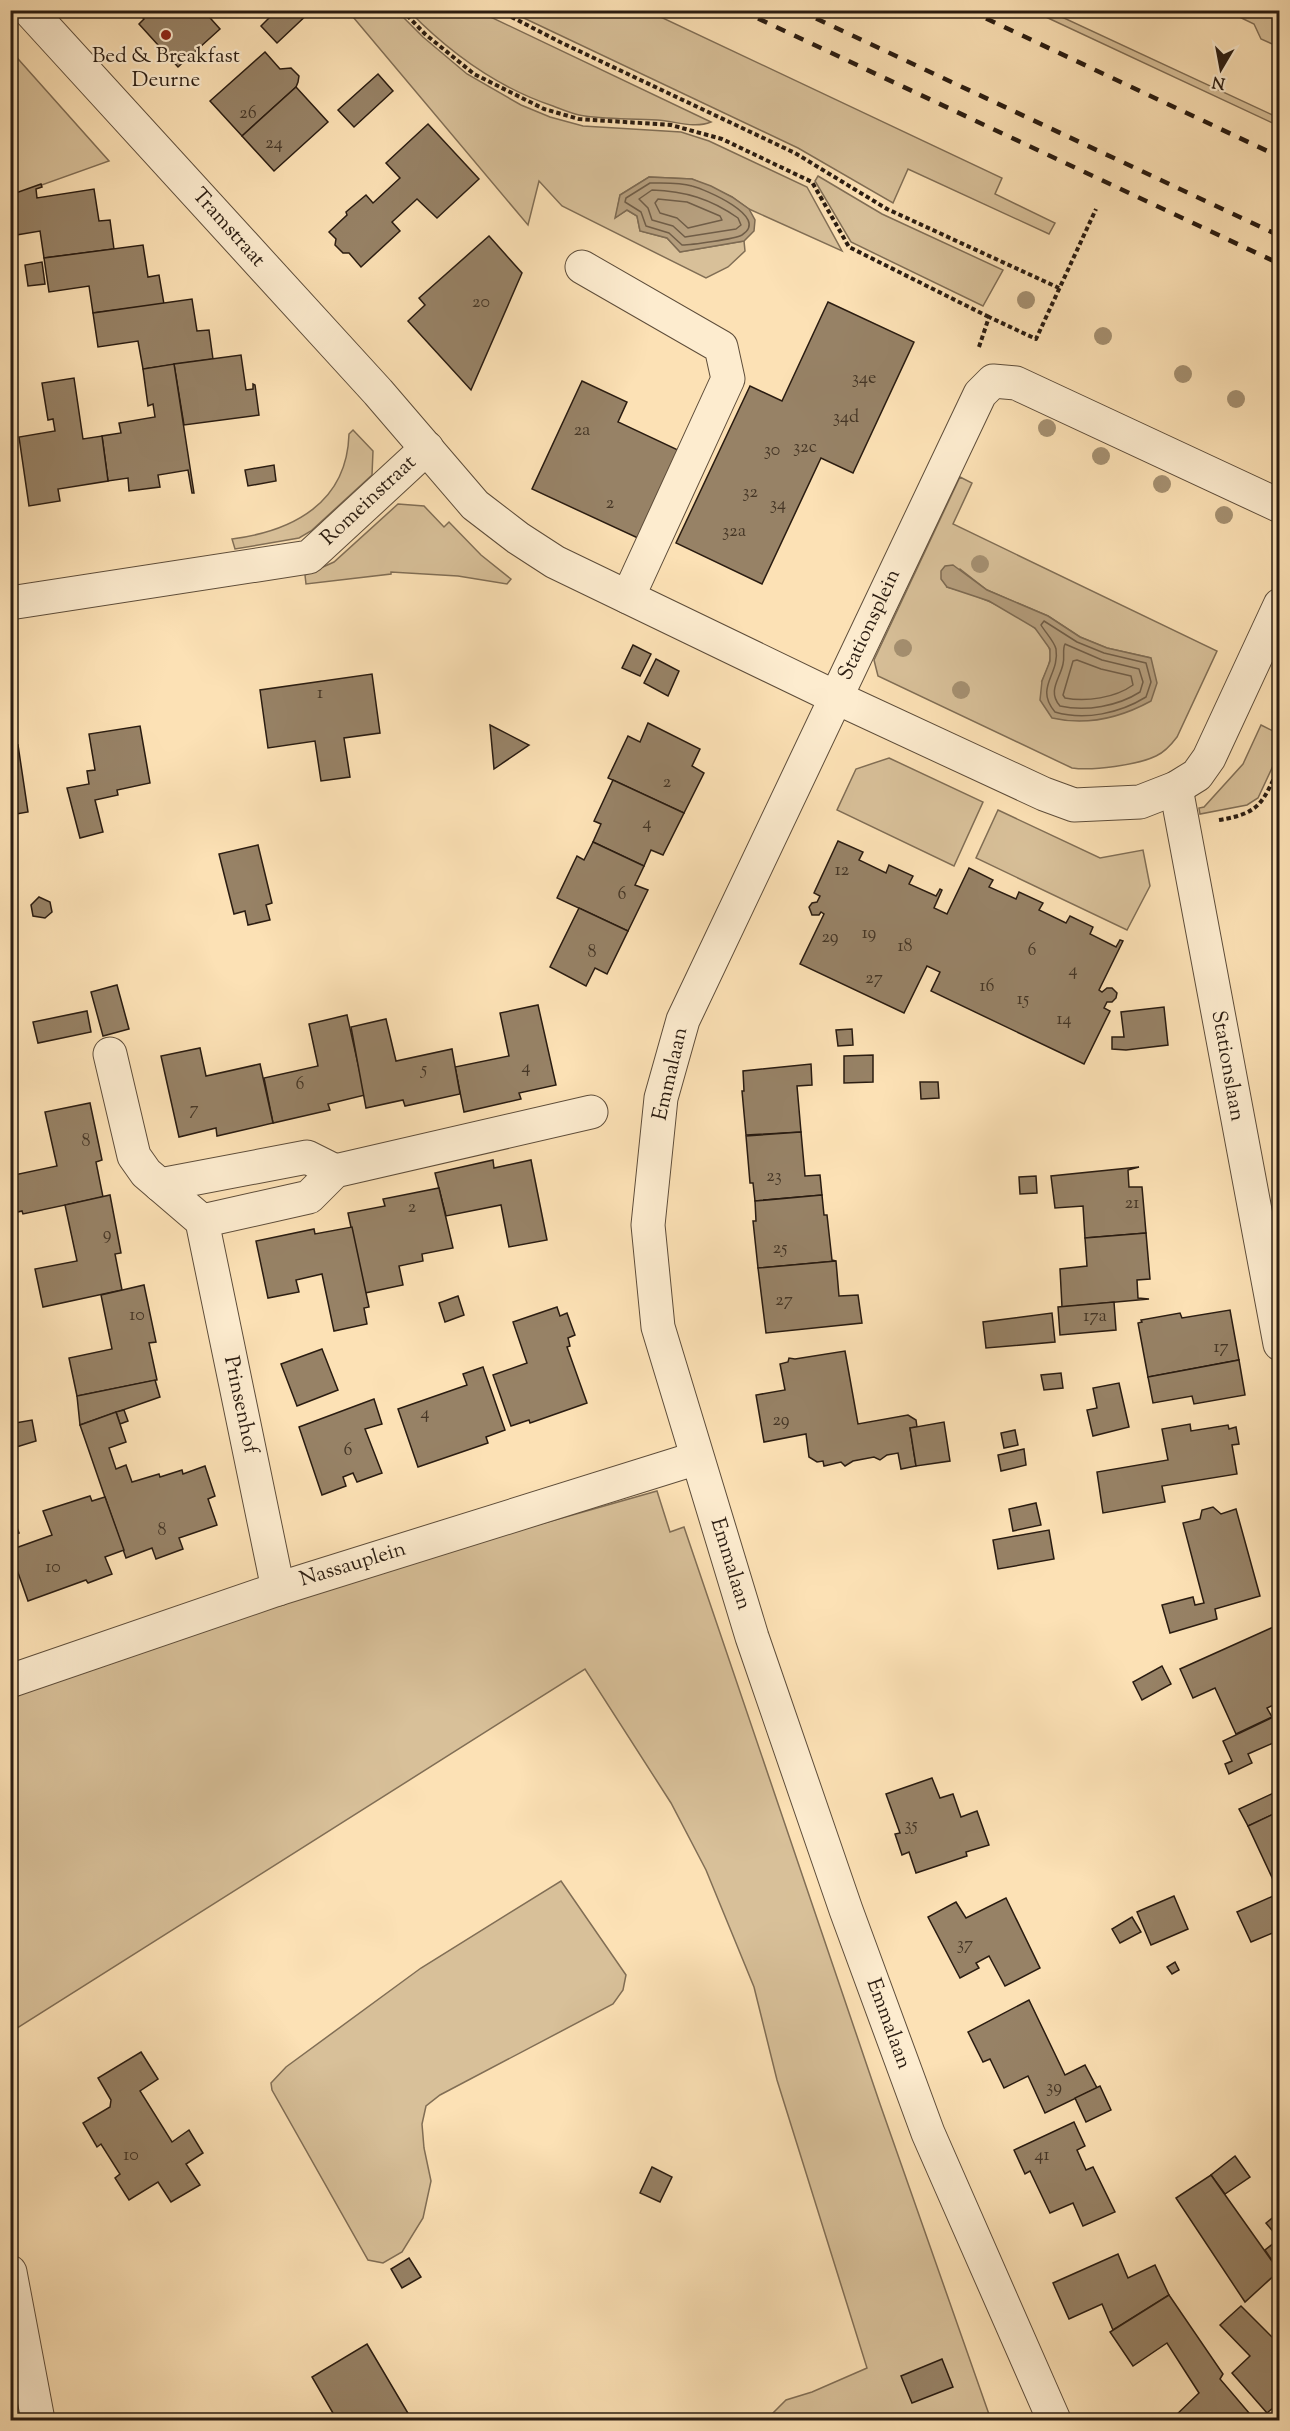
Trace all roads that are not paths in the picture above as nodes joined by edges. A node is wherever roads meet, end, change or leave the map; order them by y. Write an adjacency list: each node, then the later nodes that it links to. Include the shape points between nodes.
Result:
1 (29, 10): 3 (street, Tramstraat)
2 (582, 267): 5 (street, via 721,347 728,379)
3 (427, 448): 5 (street, Romeinstraat, via 475,505 518,538 555,562); 6 (street, Romeinstraat, via 309,557)
4 (1280, 506): 8 (street, Stationsplein, via 1017,383 993,381 980,394)
5 (628, 597): 8 (street, Romeinstraat)
6 (10, 603)
7 (1280, 605): 9 (street, Stationsplein, via 1209,758 1197,775)
8 (836, 698): 9 (street, Stationsplein, via 1074,805 1140,801); 16 (street, Emmalaan, via 683,1020 660,1098 648,1225 658,1327)
9 (1176, 788): 15 (street, Stationslaan)
10 (110, 1054): 13 (street, via 134,1156)
11 (591, 1112): 12 (street)
12 (335, 1171): 13 (street, via 307,1157); 14 (street, via 309,1197)
13 (160, 1185): 14 (street)
14 (202, 1221): 17 (street, Prinsenhof)
15 (1280, 1344)
16 (698, 1458): 17 (street, Nassauplein); 21 (street, Emmalaan, via 753,1637 846,1910 928,2133)
17 (278, 1589): 18 (street, Nassauplein)
18 (10, 1681)
19 (10, 2272): 20 (street)
20 (38, 2421)
21 (1053, 2421)

